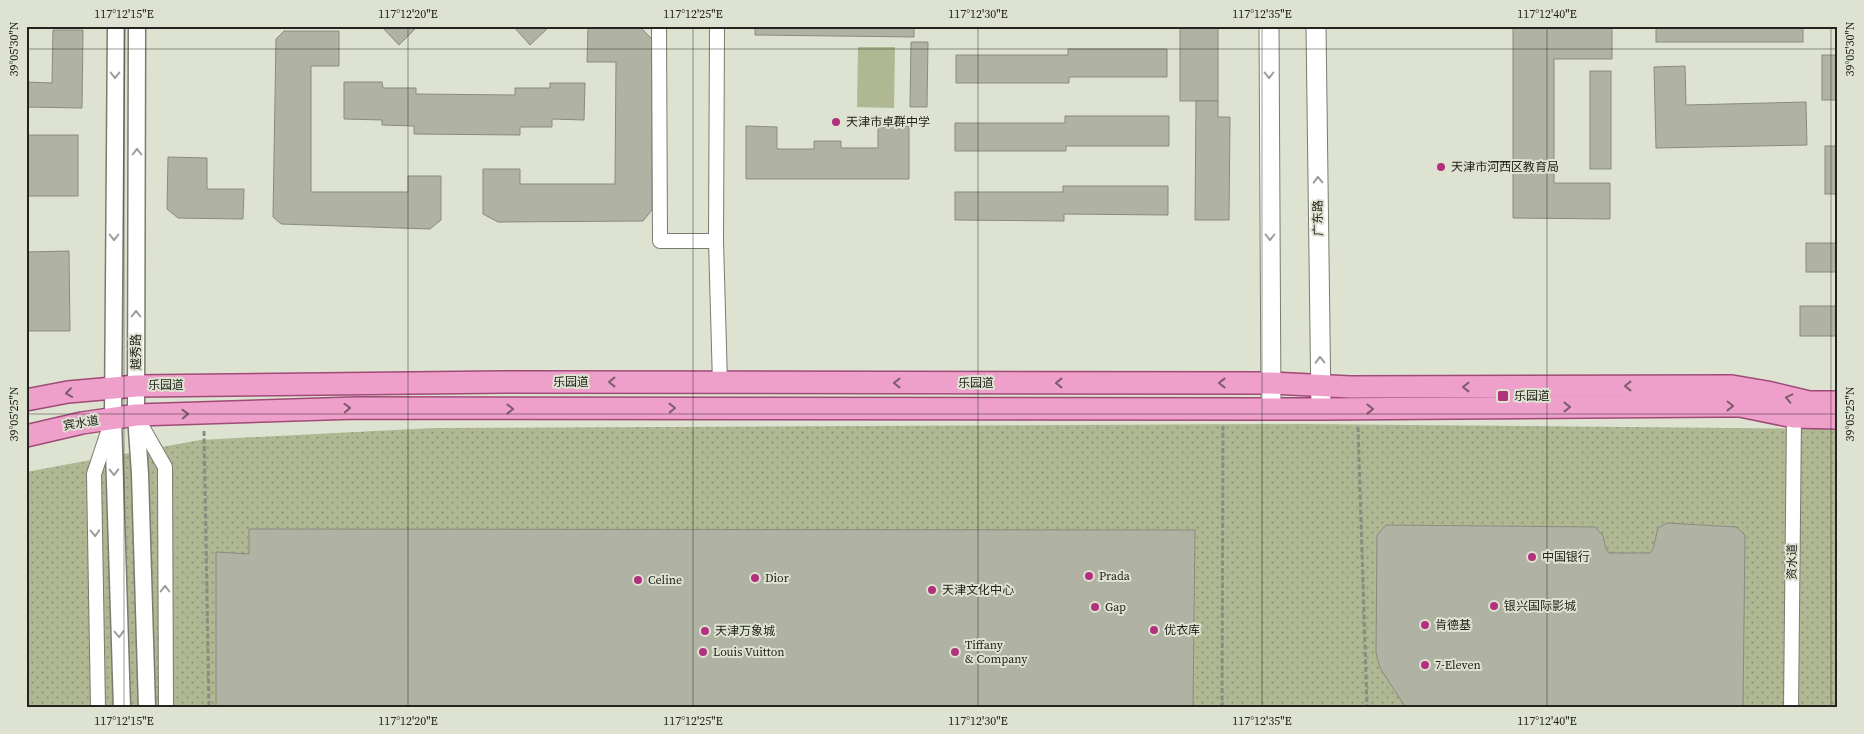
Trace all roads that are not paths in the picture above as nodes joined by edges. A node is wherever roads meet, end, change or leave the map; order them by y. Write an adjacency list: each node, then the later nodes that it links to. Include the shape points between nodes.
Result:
1 (116, 26): 12 (street, 越秀路, one-way to 12)
2 (137, 26): 11 (street, 越秀路, one-way to 2)
3 (659, 26): 7 (street, via 660,241)
4 (717, 26): 7 (street)
5 (1269, 26): 9 (main road, one-way to 9)
6 (1316, 26): 10 (main road, 广东路, one-way to 6)
7 (716, 241): 8 (street)
8 (720, 383): 9 (main road, 乐园道, one-way to 8); 11 (main road, 乐园道, one-way to 11); 15 (main road)
9 (1271, 383): 10 (main road, 乐园道); 16 (main road)
10 (1320, 385): 14 (main road, 乐园道, one-way to 10, via 1808,402 1732,386); 17 (main road, 广东路)
11 (136, 386): 12 (main road, 乐园道); 18 (street, 越秀路)
12 (113, 388): 13 (main road, one-way to 13); 20 (street, 越秀路)
13 (26, 400)
14 (1838, 402)
15 (720, 407): 16 (main road, 乐园道); 18 (main road, 乐园道, one-way to 15, via 356,408)
16 (1271, 408): 17 (main road, 乐园道)
17 (1321, 409): 19 (main road, 乐园道, one-way to 19, via 1740,406)
18 (136, 416): 20 (main road, 宾水道); 25 (street, 越秀路); 26 (street, one-way to 18, via 165,467)
19 (1794, 417): 21 (main road, 乐园道); 27 (street, 资水道)
20 (113, 418): 22 (main road, 宾水道); 23 (street, one-way to 23, via 94,474); 24 (street, 越秀路, one-way to 24)
21 (1838, 418)
22 (26, 436)
23 (98, 708)
24 (122, 708)
25 (147, 708)
26 (166, 708)
27 (1790, 708)

